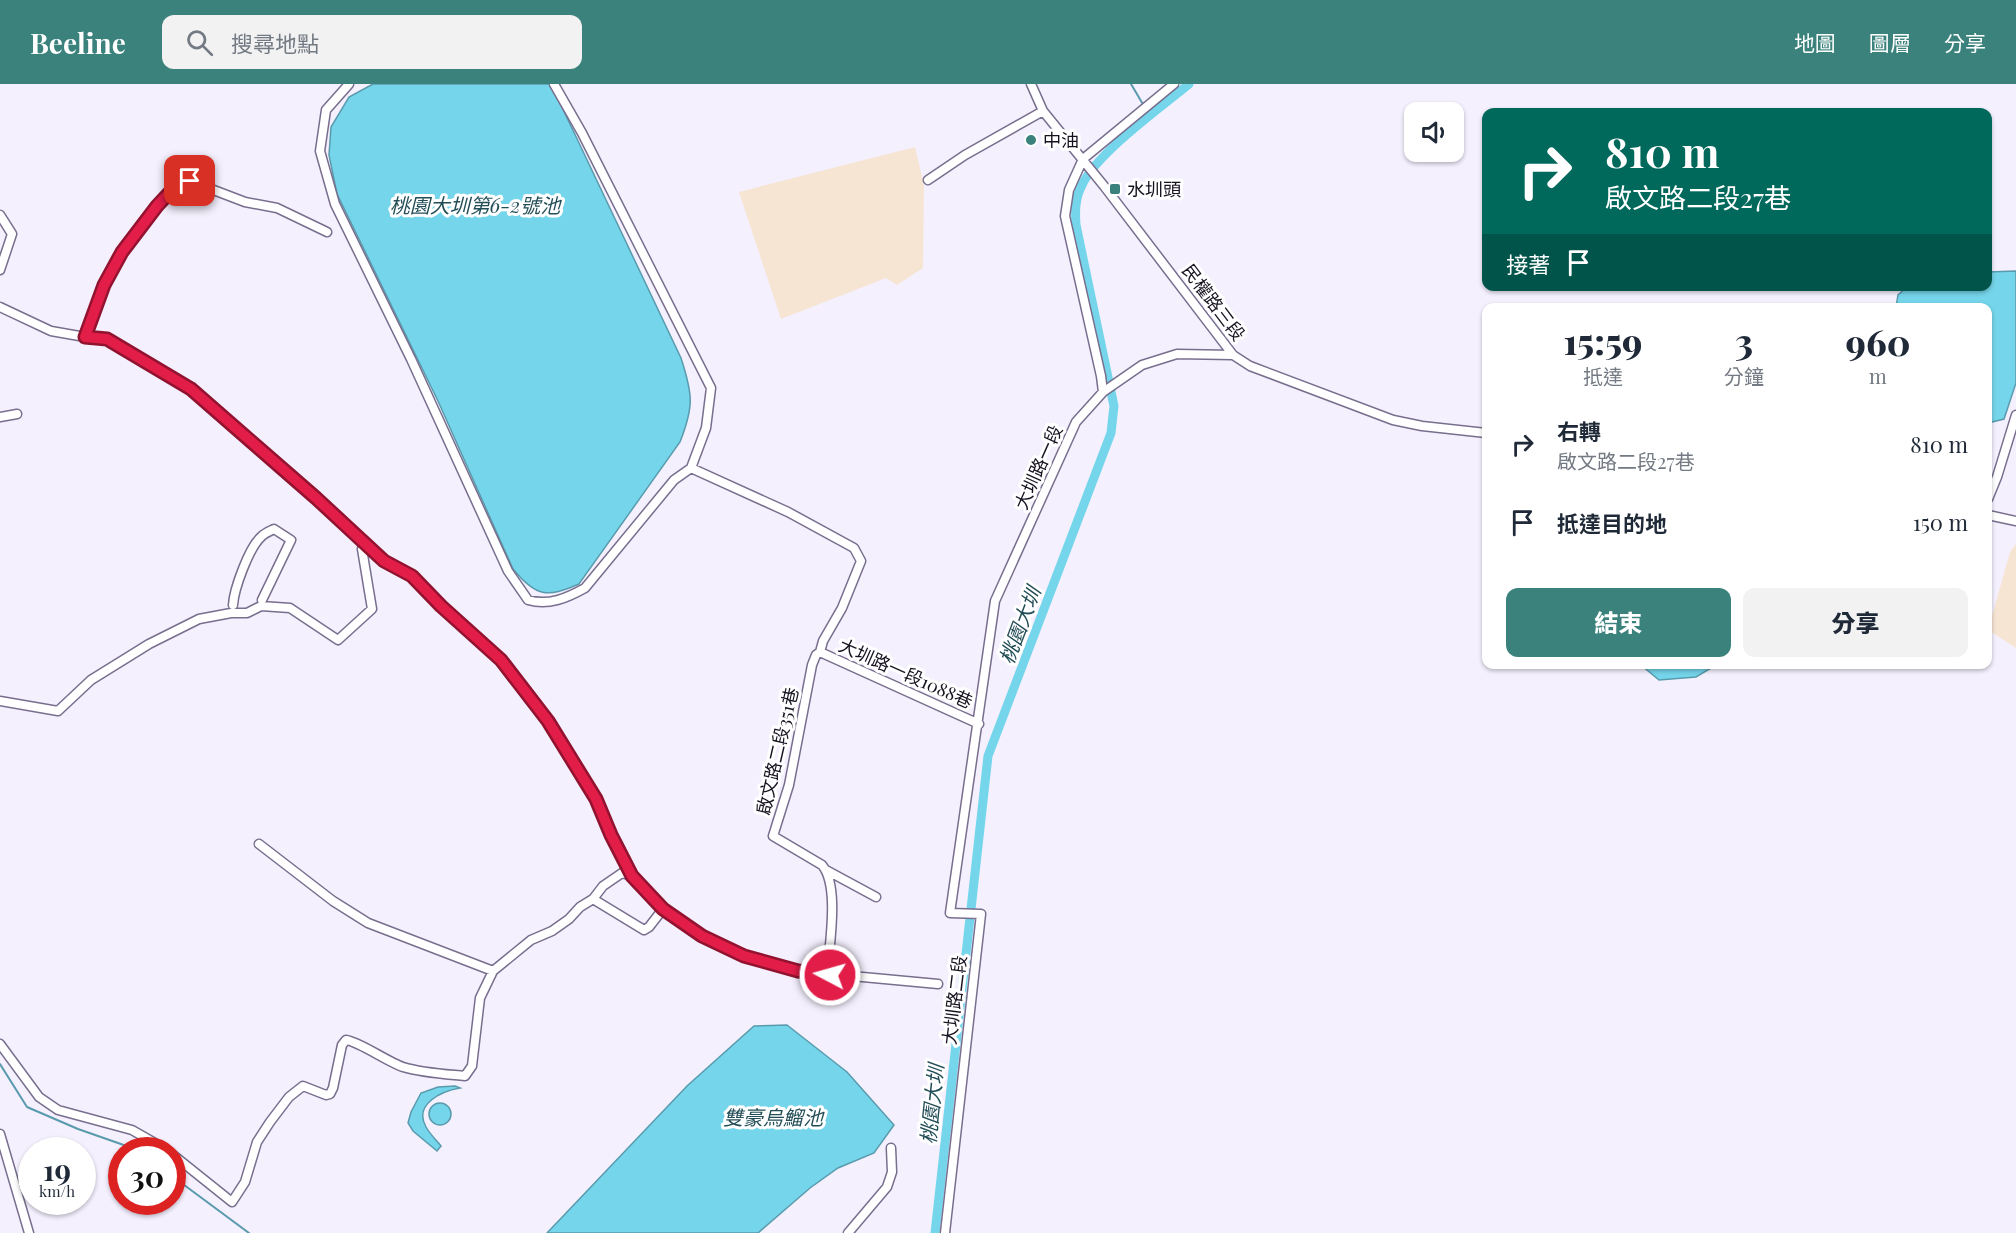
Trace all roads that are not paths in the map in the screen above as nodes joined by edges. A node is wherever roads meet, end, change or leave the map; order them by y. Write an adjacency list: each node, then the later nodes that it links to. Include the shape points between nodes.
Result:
1 (349, 84): 19 (street, via 326,110 320,151 335,204 508,571 528,600 539,603 565,599 585,588 674,480)
2 (554, 84): 19 (street, via 711,388 706,428)
3 (1031, 84): 5 (street, 民權路三段)
4 (1174, 84): 6 (street)
5 (1043, 111): 6 (street, 民權路三段); 7 (street)
6 (1083, 159): 13 (street, 民權路三段); 14 (street, via 1069,190 1065,216)
7 (928, 180)
8 (0, 215): 10 (street, via 12,234)
9 (327, 232): 12 (street, via 277,208 245,202 190,181 171,191 122,252 104,285)
10 (0, 270)
11 (0, 307): 12 (street, via 51,331)
12 (85, 337): 23 (street, via 107,339 191,389)
13 (1233, 355): 14 (street, 大圳路一段, via 1177,354 1142,365); 18 (street, 民權路三段, via 1250,366 1393,420)
14 (1104, 391): 28 (street, 大圳路一段, via 1076,422 995,601)
15 (17, 414): 17 (street)
16 (2016, 415): 20 (street)
17 (0, 417)
18 (1482, 433)
19 (692, 468): 26 (street, via 788,512 854,548 861,561)
20 (1992, 489)
21 (1992, 516): 22 (street)
22 (2016, 520)
23 (366, 544): 27 (street, via 362,549 372,609 338,640 290,608 261,606 247,613 199,619 149,644 91,680 58,711); 31 (street, via 384,561 412,576 501,660 548,721 590,789)
24 (262, 600): 25 (street, via 291,540 274,529 256,543 234,589)
25 (233, 605)
26 (820, 652): 28 (street, 大圳路一段1088巷); 30 (street, 啟文路二段351巷, via 812,665 789,785 773,836)
27 (0, 701)
28 (979, 724): 35 (street, 大圳路一段, via 950,913)
29 (259, 844): 36 (street, via 368,923)
30 (826, 870): 32 (street); 37 (street, via 831,898)
31 (632, 876): 33 (street, via 621,873); 34 (street)
32 (876, 897)
33 (593, 898): 34 (street, via 644,930); 36 (street)
34 (663, 909): 37 (street, via 702,936 744,956)
35 (981, 914): 46 (street, 大圳路二段)
36 (493, 971): 43 (street, via 480,998 472,1066 465,1077 402,1066 346,1040 330,1094 303,1086 289,1097 257,1142 244,1182 232,1202)
37 (830, 975): 38 (street)
38 (938, 984)
39 (0, 1044): 41 (street, via 39,1097 58,1110 132,1130)
40 (0, 1134): 44 (street)
41 (144, 1137)
42 (891, 1148): 45 (street, via 892,1172 887,1187)
43 (186, 1165)
44 (28, 1233)
45 (848, 1233)
46 (945, 1233)

